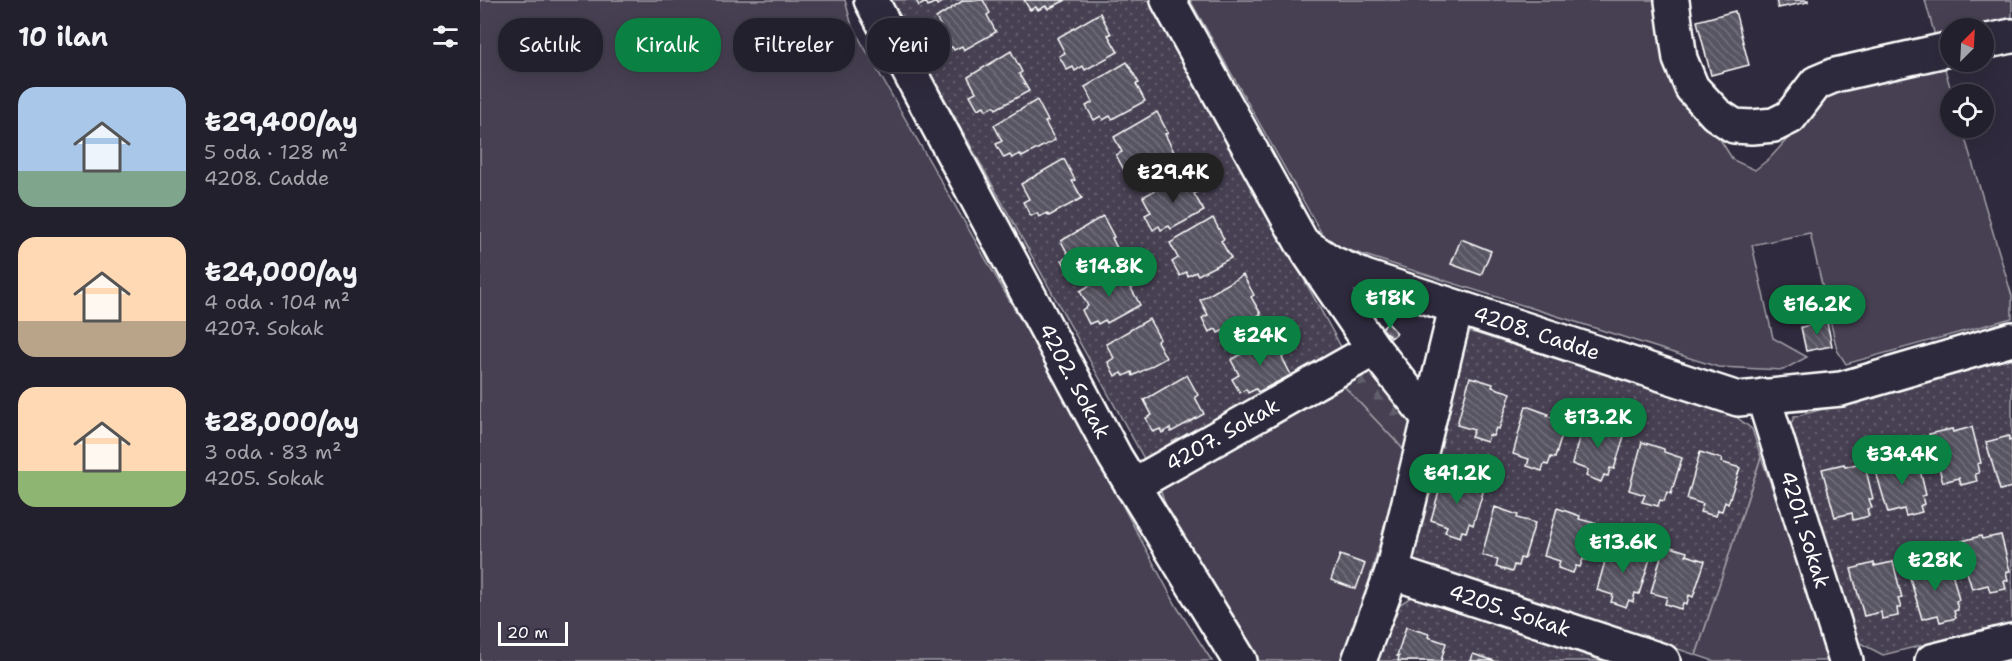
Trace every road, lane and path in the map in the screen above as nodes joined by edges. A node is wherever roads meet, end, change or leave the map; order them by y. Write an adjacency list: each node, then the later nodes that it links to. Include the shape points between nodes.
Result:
1 (871, 0): 13 (street, 4202. Sokak)
2 (1168, 0): 7 (street, 4208. Cadde)
3 (1672, 1): 6 (street, via 1680,59 1692,88 1716,114 1734,126 1774,125 1790,117 1816,83 1835,75)
4 (2012, 36): 5 (street)
5 (1994, 40)
6 (1940, 51)
7 (1302, 243): 8 (street, 4208. Cadde, via 1332,263 1365,277); 10 (street)
8 (1456, 308): 11 (street, 4208. Cadde, via 1738,399); 12 (street)
9 (2012, 339): 11 (street, 4208. Cadde, via 1841,389)
10 (1374, 349): 12 (street); 13 (street, 4207. Sokak)
11 (1763, 396): 19 (street, 4201. Sokak)
12 (1429, 418): 14 (street)
13 (1132, 486): 16 (street, 4202. Sokak)
14 (1392, 572): 17 (street); 18 (street, 4205. Sokak)
15 (2012, 641): 20 (street)
16 (1240, 661)
17 (1359, 661)
18 (1663, 661)
19 (1846, 661)
20 (1932, 661)

